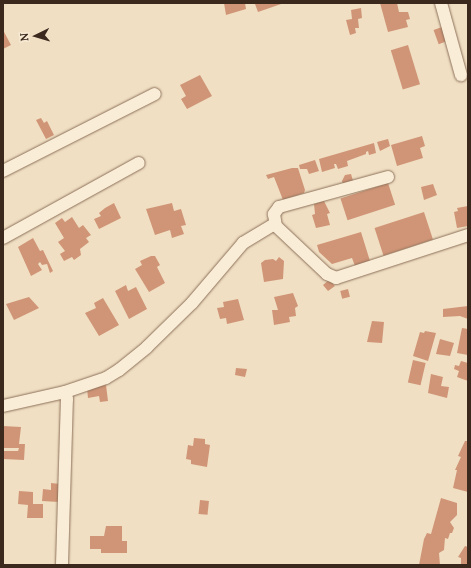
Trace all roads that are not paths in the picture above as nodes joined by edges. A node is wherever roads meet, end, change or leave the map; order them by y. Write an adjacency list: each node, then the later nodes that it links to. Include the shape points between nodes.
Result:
1 (441, 3): 2 (street)
2 (460, 75)
3 (155, 94): 5 (street)
4 (139, 163): 9 (street)
5 (3, 171)
6 (388, 176): 7 (street, via 280,207 274,214)
7 (275, 224): 8 (street, via 327,274 336,278); 10 (street, via 243,243 192,303 130,361 106,378)
8 (468, 235)
9 (3, 238)
10 (65, 392): 11 (street); 12 (street, via 67,399)
11 (3, 406)
12 (62, 565)

